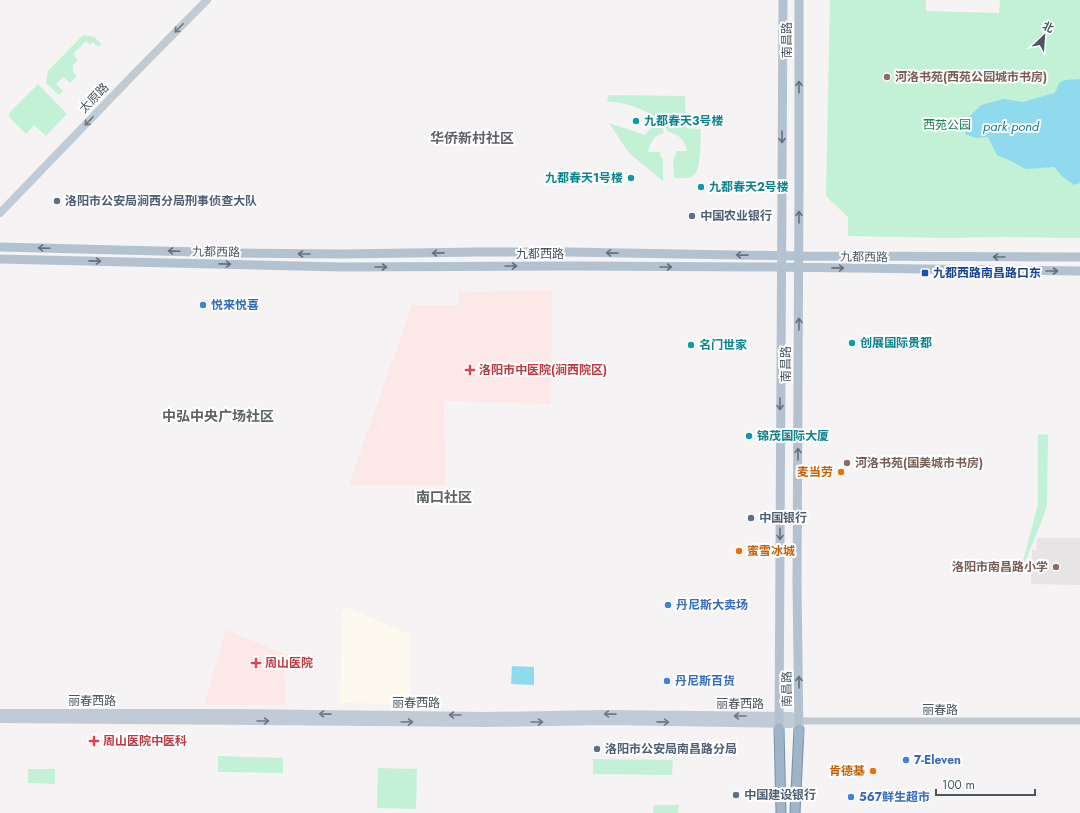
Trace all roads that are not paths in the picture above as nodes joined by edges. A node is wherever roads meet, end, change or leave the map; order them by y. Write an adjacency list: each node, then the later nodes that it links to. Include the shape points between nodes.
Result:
1 (207, 0): 4 (main road, 太原路, one-way to 4)
2 (782, 0): 6 (main road, 南昌路, one-way to 6)
3 (799, 0): 7 (main road, 南昌路, one-way to 3)
4 (0, 213)
5 (0, 247): 6 (main road, 九都西路, one-way to 5, via 568,252 255,253)
6 (781, 256): 7 (main road, 九都西路); 10 (main road, 南昌路)
7 (799, 256): 8 (main road, 九都西路, one-way to 7); 11 (main road, 南昌路)
8 (1080, 257)
9 (0, 259): 10 (main road, 九都西路, one-way to 10, via 342,267)
10 (781, 267): 11 (main road, 九都西路); 13 (main road, 南昌路, one-way to 13)
11 (799, 268): 12 (main road, 九都西路, one-way to 12); 14 (main road, 南昌路, one-way to 11)
12 (1080, 271)
13 (780, 498): 14 (main road, via 785,492 790,491); 18 (main road, 南昌路, one-way to 18)
14 (797, 499): 19 (main road, 南昌路, one-way to 14)
15 (0, 713): 18 (main road, 丽春西路, one-way to 15, via 605,714 473,716)
16 (0, 719): 18 (main road, 丽春西路, one-way to 18)
17 (1080, 721): 19 (street, 丽春路)
18 (779, 722): 19 (main road, 丽春西路, via 791,716); 20 (main road, 南昌路); 21 (highway, 南昌路)
19 (799, 725): 22 (highway, 南昌路); 23 (main road, 南昌路)
20 (777, 813)
21 (781, 813)
22 (795, 813)
23 (799, 813)

